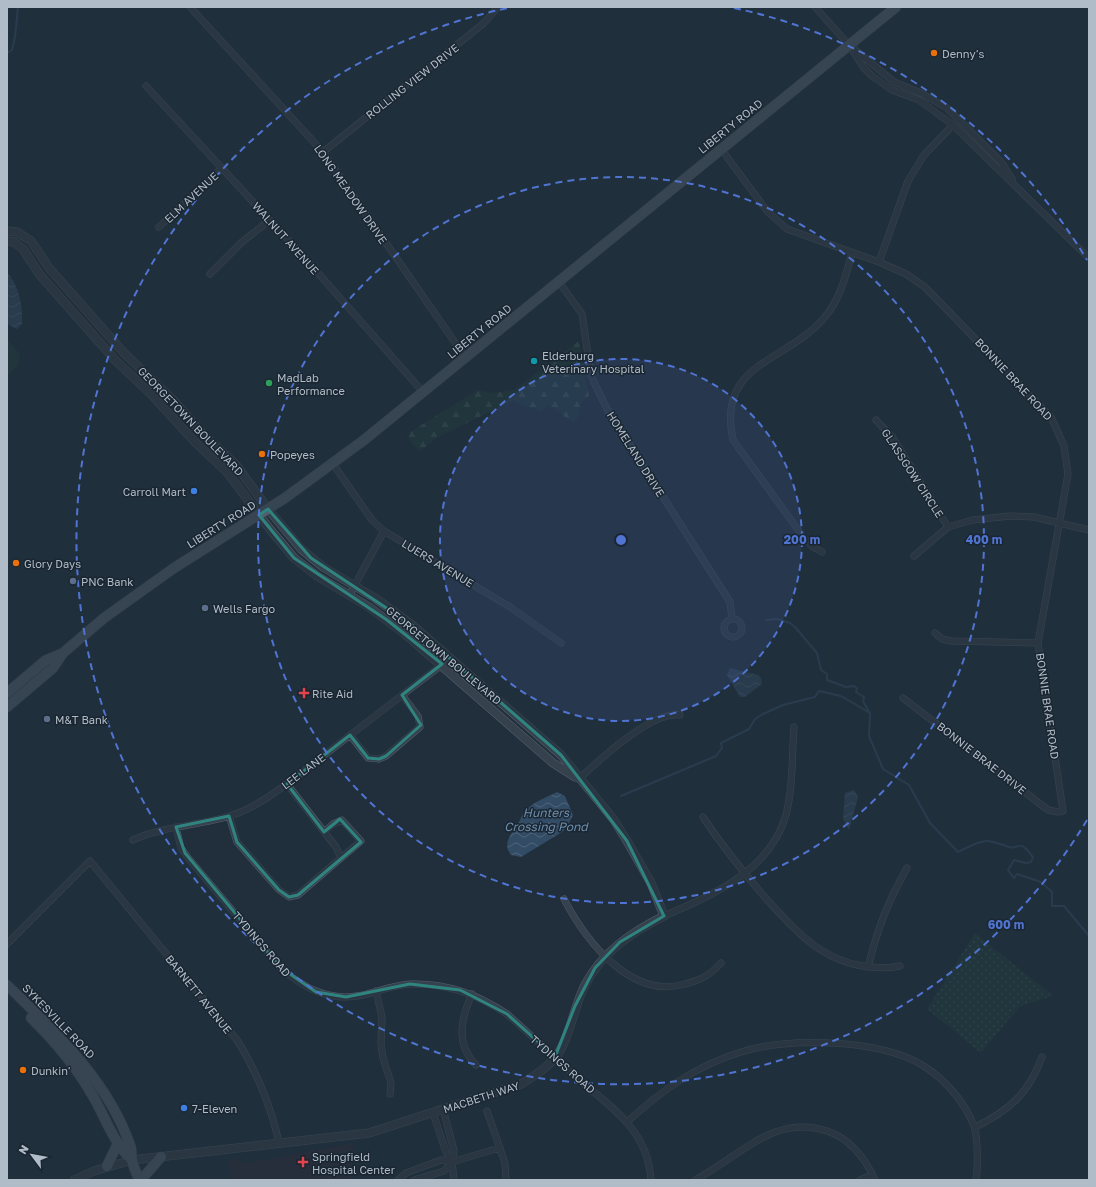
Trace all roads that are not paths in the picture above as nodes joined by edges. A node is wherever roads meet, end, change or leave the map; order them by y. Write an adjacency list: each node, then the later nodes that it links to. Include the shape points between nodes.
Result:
1 (190, 7): 9 (street, LONG MEADOW DRIVE)
2 (498, 7): 9 (street, ROLLING VIEW DRIVE, via 484,24)
3 (815, 7): 5 (street)
4 (896, 7): 5 (main road, LIBERTY ROAD)
5 (849, 45): 7 (street, via 864,68 877,80 892,90 919,100); 8 (main road, LIBERTY ROAD); 11 (street, via 894,82 921,92 947,108 1001,162)
6 (146, 86): 10 (street, WALNUT AVENUE)
7 (953, 125): 11 (street); 18 (street, via 924,155 909,179)
8 (721, 149): 16 (street, BONNIE BRAE ROAD, via 777,221 788,229); 20 (main road, LIBERTY ROAD)
9 (323, 152): 21 (street, LONG MEADOW DRIVE)
10 (222, 168): 12 (street, WALNUT AVENUE); 13 (street, ELM AVENUE)
11 (1017, 186): 17 (street)
12 (270, 220): 19 (street, via 242,242); 22 (street, WALNUT AVENUE)
13 (160, 227)
14 (7, 231): 25 (street, GEORGETOWN BOULEVARD, via 17,232 31,241 54,274 124,353 236,464)
15 (7, 241): 26 (street, GEORGETOWN BOULEVARD, via 14,242 23,249 40,275 116,361 227,472)
16 (852, 254): 18 (street, BONNIE BRAE ROAD); 31 (street, via 844,281 825,317 805,337 742,379 733,398 731,412 730,425 734,440 804,538)
17 (1089, 258)
18 (879, 262): 27 (street, BONNIE BRAE ROAD, via 906,274 925,287 1051,417 1064,446 1068,469)
19 (210, 274)
20 (559, 282): 21 (main road, LIBERTY ROAD); 35 (street, HOMELAND DRIVE, via 582,314 591,376 607,409 730,602)
21 (465, 357): 22 (main road, LIBERTY ROAD)
22 (424, 392): 24 (main road, LIBERTY ROAD)
23 (876, 420): 28 (street, GLASSGOW CIRCLE, via 892,438)
24 (333, 464): 25 (main road, LIBERTY ROAD); 30 (street, LUERS AVENUE, via 372,520)
25 (268, 509): 26 (main road, LIBERTY ROAD); 33 (street, GEORGETOWN BOULEVARD, via 306,553 323,567)
26 (259, 515): 34 (street, GEORGETOWN BOULEVARD, via 294,558); 39 (main road, LIBERTY ROAD, via 174,568 104,618)
27 (1058, 523): 28 (street, via 1034,517 1010,516 973,520); 29 (street); 37 (street, BONNIE BRAE ROAD)
28 (948, 527): 32 (street)
29 (1089, 530)
30 (384, 531): 33 (street); 38 (street, LUERS AVENUE, via 510,607)
31 (822, 552)
32 (914, 556)
33 (353, 585): 34 (street); 40 (street, GEORGETOWN BOULEVARD, via 394,611)
34 (349, 596): 41 (street, GEORGETOWN BOULEVARD, via 387,620)
35 (732, 619)
36 (934, 632): 37 (street, via 942,639 951,641)
37 (1038, 643): 51 (street, BONNIE BRAE ROAD)
38 (561, 644)
39 (63, 653): 42 (main road, LIBERTY ROAD, via 46,660); 45 (main road, LIBERTY ROAD, via 53,668)
40 (451, 658): 41 (street, LEE LANE); 49 (street, GEORGETOWN BOULEVARD, via 561,755)
41 (442, 664): 43 (street, LEE LANE); 49 (street, GEORGETOWN BOULEVARD, via 553,763)
42 (7, 693)
43 (402, 695): 48 (street, LEE LANE); 48 (street, via 418,716 420,727 386,756 379,760 368,758)
44 (903, 698): 51 (street, BONNIE BRAE DRIVE, via 1048,810)
45 (7, 707)
46 (680, 715): 49 (street, via 666,716 640,730 601,758)
47 (794, 727): 59 (street, MACBETH WAY, via 789,800 785,816 772,844)
48 (350, 735): 50 (street, LEE LANE)
49 (579, 779): 61 (street, GEORGETOWN BOULEVARD, via 627,841 651,883)
50 (287, 784): 52 (street, LEE LANE, via 254,806); 55 (street)
51 (1063, 811)
52 (229, 816): 54 (street, LEE LANE); 57 (street, via 237,842 285,896 298,895)
53 (704, 816): 59 (street, via 720,844)
54 (176, 827): 56 (street, LEE LANE); 68 (street, TYDINGS ROAD, via 181,848 292,979 327,995 346,997)
55 (324, 832): 57 (street); 57 (street, via 342,820 360,841)
56 (133, 840)
57 (342, 858)
58 (907, 868): 65 (street, via 879,924)
59 (745, 874): 61 (street, MACBETH WAY, via 702,900); 65 (street, via 788,923 814,947 851,964)
60 (564, 899): 63 (street, via 580,926)
61 (664, 916): 63 (street, MACBETH WAY, via 620,942)
62 (7, 944): 81 (street, BARNETT AVENUE, via 90,861 237,1040 258,1080 276,1127)
63 (606, 956): 64 (street, via 637,980 645,984 668,987 681,986 708,977); 72 (street, MACBETH WAY, via 585,984)
64 (721, 964)
65 (868, 966): 66 (street, via 881,969)
66 (900, 966)
67 (7, 985): 84 (main road, SYKESVILLE ROAD, via 59,1035 85,1065 124,1130 131,1146)
68 (376, 991): 70 (street, TYDINGS ROAD, via 423,984 441,985); 74 (street, via 382,1016 381,1044 391,1083)
69 (7, 994): 80 (main road, SYKESVILLE ROAD, via 71,1061 94,1097)
70 (472, 994): 72 (street, TYDINGS ROAD, via 507,1014); 73 (street, via 461,1028 467,1053)
71 (1042, 1057): 79 (street, via 1032,1080 1005,1112)
72 (555, 1058): 75 (street, MACBETH WAY, via 535,1076 521,1084); 78 (street, TYDINGS ROAD, via 609,1102)
73 (476, 1065)
74 (390, 1094)
75 (443, 1109): 77 (street, MACBETH WAY); 85 (street, via 454,1151)
76 (487, 1111): 82 (street)
77 (433, 1113): 81 (street, MACBETH WAY, via 369,1133); 85 (street)
78 (627, 1122): 79 (street, via 665,1089 715,1061 742,1051 809,1042 883,1051 921,1065 955,1094); 94 (street, TYDINGS ROAD, via 647,1154)
79 (975, 1127): 97 (street, via 978,1170)
80 (118, 1143): 84 (main road, SYKESVILLE ROAD); 86 (main road)
81 (279, 1144): 83 (street, MACBETH WAY)
82 (499, 1148): 85 (street); 93 (street, via 505,1163)
83 (161, 1157): 84 (street, MACBETH WAY); 89 (main road)
84 (132, 1160): 86 (street, MACBETH WAY); 89 (main road, SYKESVILLE ROAD)
85 (452, 1162): 90 (street, via 441,1160 406,1173); 91 (street, via 444,1171); 92 (street)
86 (107, 1166): 88 (street, MACBETH WAY)
87 (873, 1177): 95 (street, via 858,1152 842,1138 821,1129 797,1126 777,1130); 96 (street)
88 (74, 1180)
89 (140, 1180)
90 (398, 1180)
91 (414, 1180)
92 (454, 1180)
93 (506, 1180)
94 (651, 1180)
95 (695, 1180)
96 (860, 1180)
97 (976, 1180)

